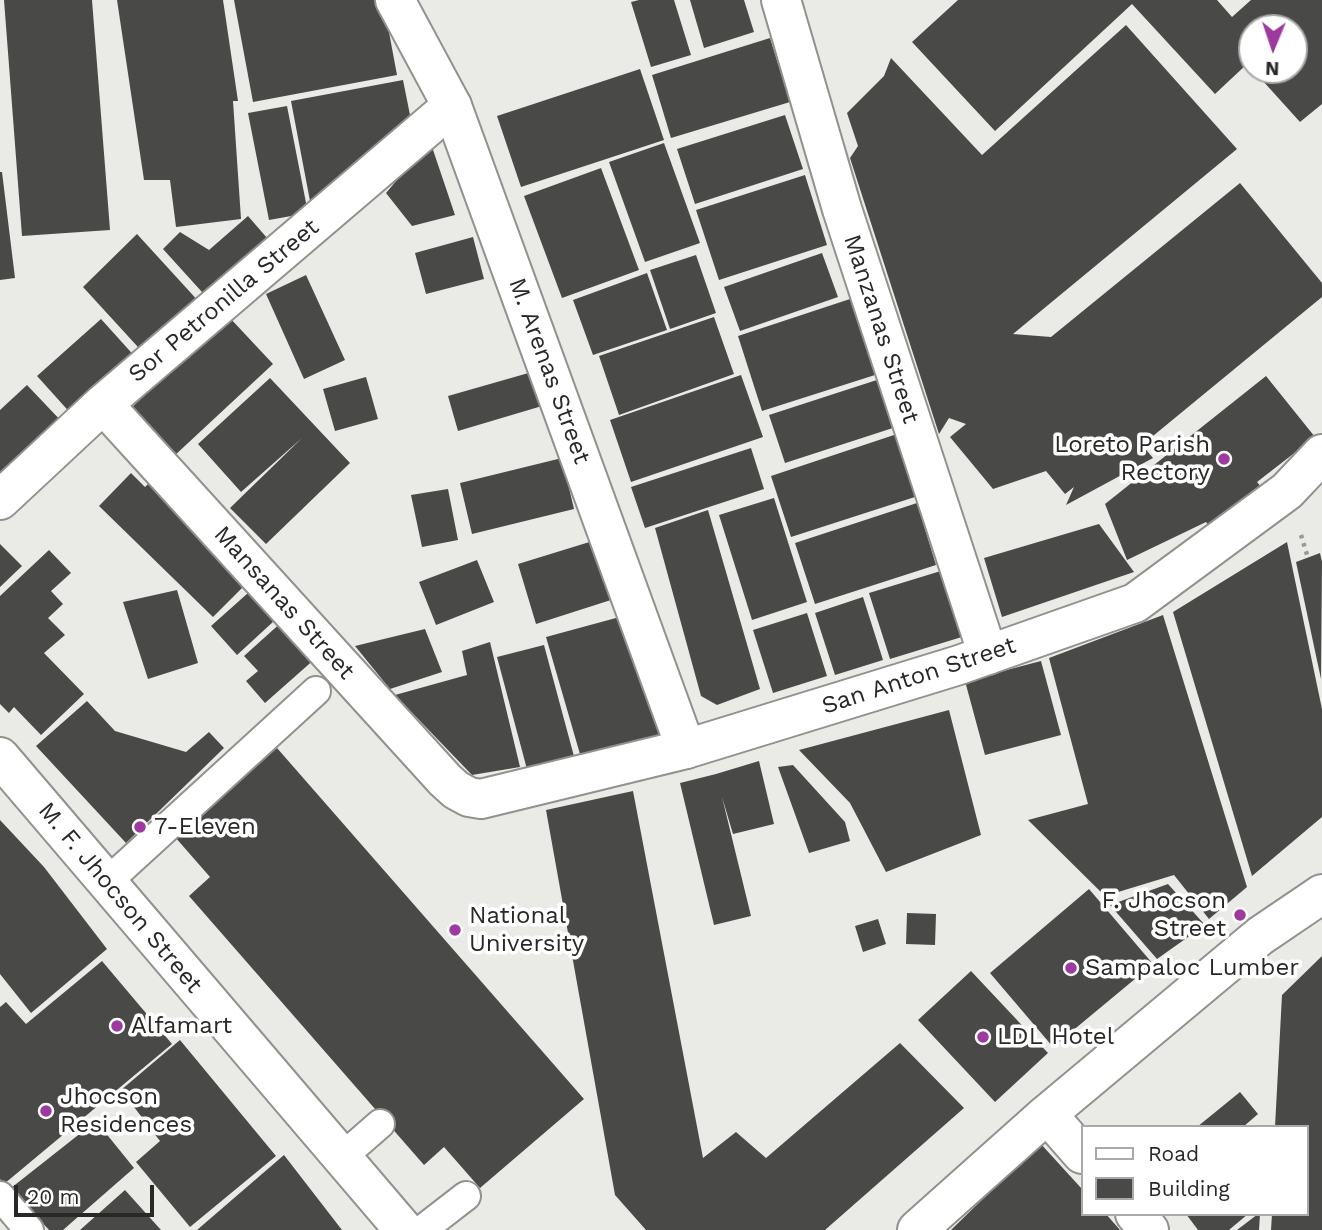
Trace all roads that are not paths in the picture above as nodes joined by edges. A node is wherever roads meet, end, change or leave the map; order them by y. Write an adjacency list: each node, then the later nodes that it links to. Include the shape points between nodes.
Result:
1 (395, 0): 3 (street, M. Arenas Street)
2 (781, 0): 7 (street, Manzanas Street, via 842,209)
3 (452, 106): 4 (street, Sor Petronilla Street); 9 (street, M. Arenas Street)
4 (103, 404): 6 (street, Sor Petronilla Street); 11 (street, Mansanas Street, via 445,780)
5 (1322, 454): 7 (street, San Anton Street, via 1287,491 1135,603)
6 (0, 500)
7 (988, 655): 9 (street, San Anton Street)
8 (316, 691): 12 (lane)
9 (686, 749): 11 (street, San Anton Street, via 499,796)
10 (0, 757): 12 (street, M. F. Jhocson Street)
11 (469, 797)
12 (107, 882): 17 (street, M. F. Jhocson Street)
13 (1322, 894): 14 (street, via 1260,936)
14 (1047, 1114): 16 (street); 24 (street)
15 (380, 1124): 17 (lane)
16 (1080, 1152)
17 (341, 1158): 22 (street, M. F. Jhocson Street)
18 (0, 1196): 21 (lane)
19 (466, 1196): 23 (lane)
20 (1137, 1216): 25 (street)
21 (29, 1230)
22 (404, 1230)
23 (422, 1230)
24 (917, 1230)
25 (1149, 1230)

